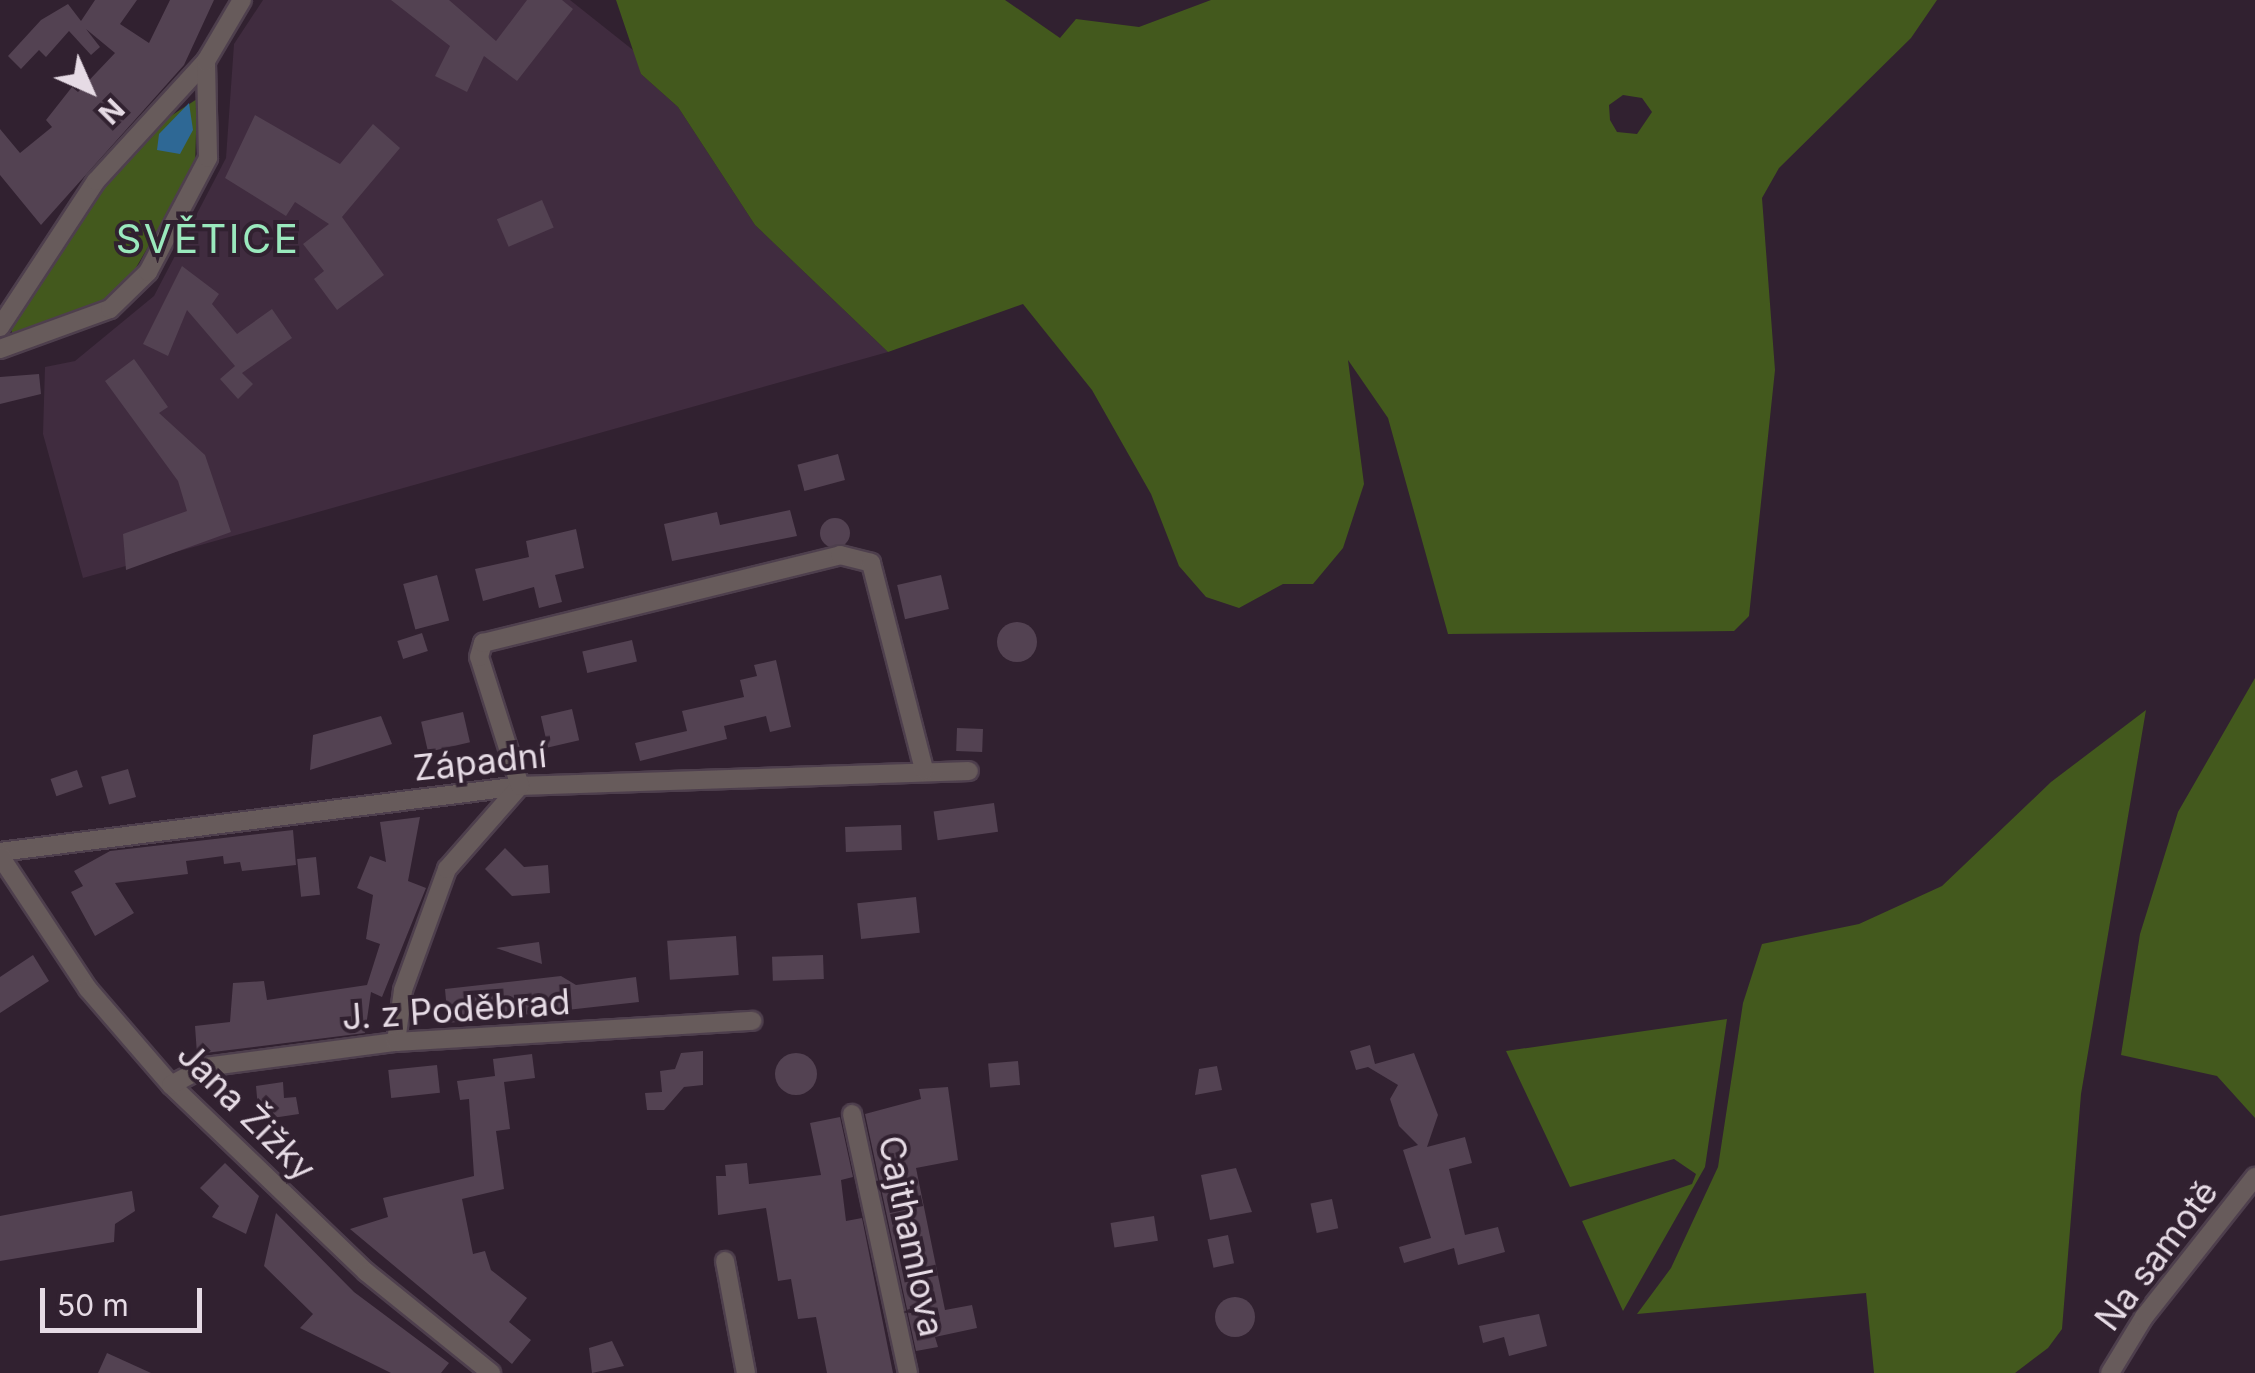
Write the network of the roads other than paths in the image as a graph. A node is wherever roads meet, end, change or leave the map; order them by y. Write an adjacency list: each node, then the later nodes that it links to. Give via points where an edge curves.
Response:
1 (242, 0): 2 (street)
2 (206, 61): 3 (street, via 96,181); 4 (street, via 208,158 148,272 110,309)
3 (0, 327)
4 (0, 349)
5 (924, 770): 6 (street, Západní); 7 (street, Západní); 7 (street, via 870,563 840,554 483,644 478,657)
6 (970, 771)
7 (520, 786): 8 (street, Západní); 10 (street, via 447,869 403,990)
8 (0, 854): 11 (street, Jana Žižky, via 88,989)
9 (752, 1022): 10 (street, J. z Poděbrad)
10 (396, 1042): 11 (street, J. z Poděbrad, via 205,1067)
11 (172, 1086): 15 (street, Jana Žižky, via 366,1272)
12 (852, 1114): 17 (street, Cajthamlova)
13 (2255, 1177): 18 (street, Na samotě, via 2144,1317)
14 (725, 1261): 16 (street)
15 (491, 1373)
16 (746, 1373)
17 (908, 1373)
18 (2110, 1373)

